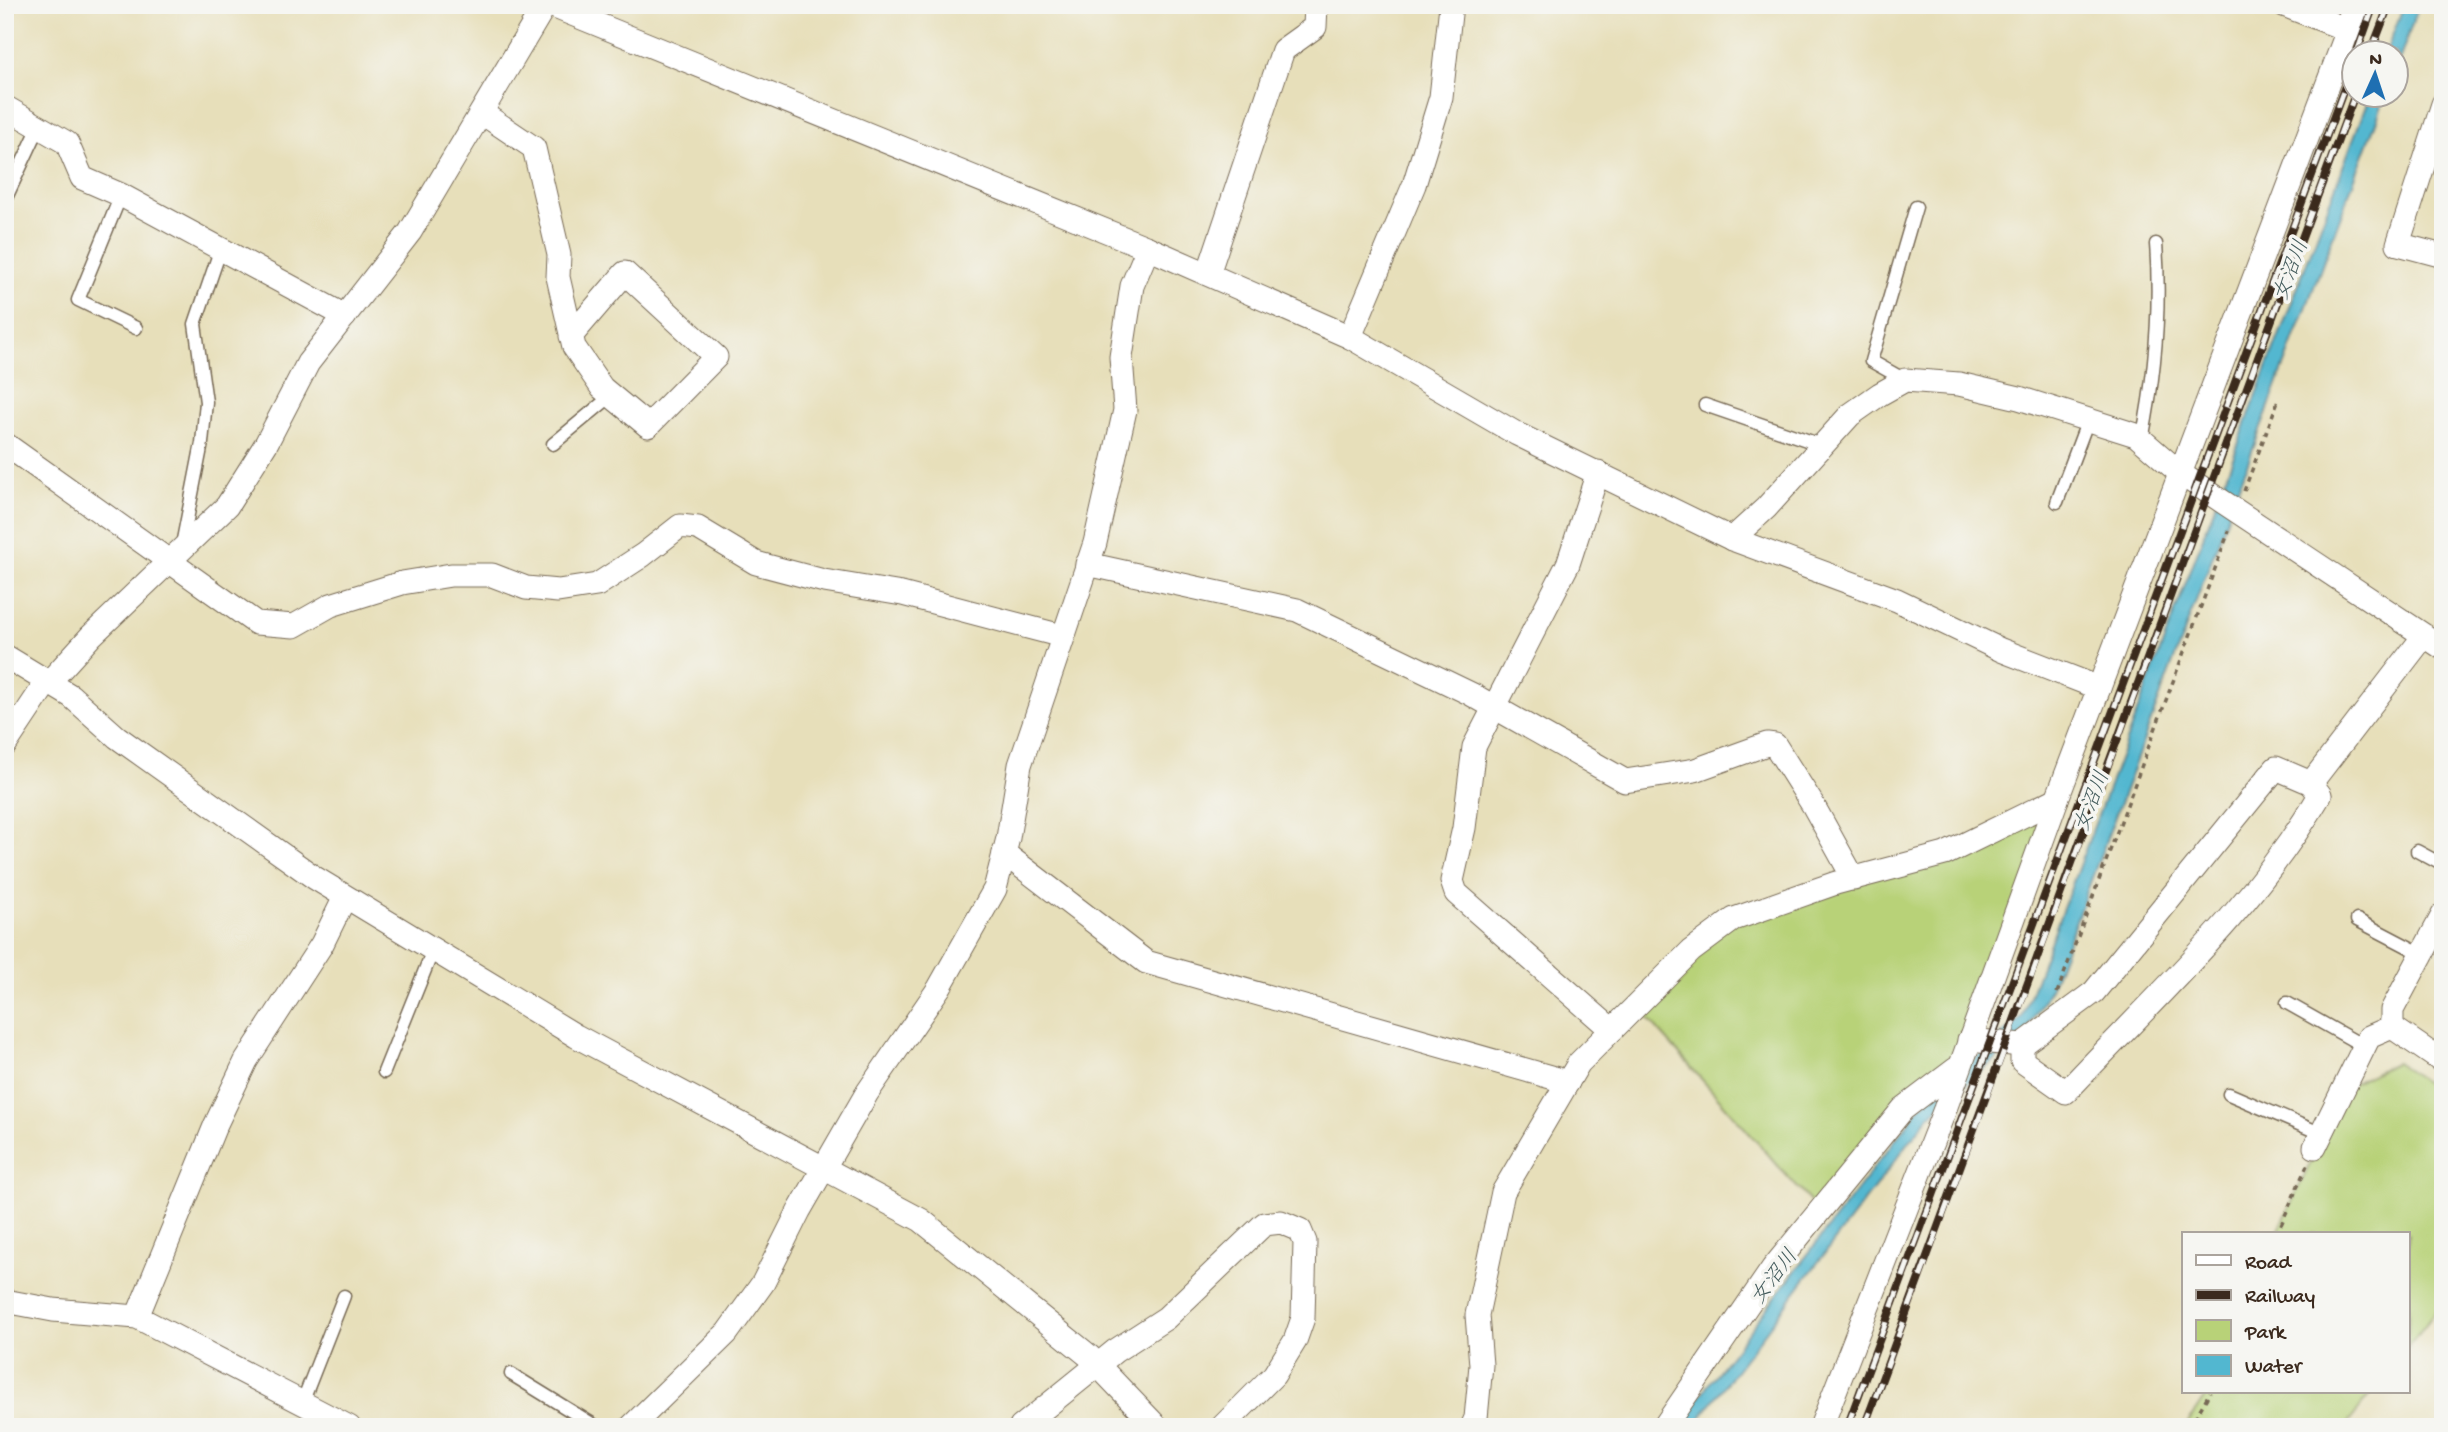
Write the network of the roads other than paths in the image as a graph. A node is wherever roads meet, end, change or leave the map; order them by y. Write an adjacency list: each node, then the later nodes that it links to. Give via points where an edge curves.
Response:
1 (547, 5): 8 (street); 15 (street)
2 (1316, 5): 17 (street, via 1315,27 1283,50)
3 (1451, 5): 21 (street, via 1441,97 1414,185)
4 (2284, 5): 5 (street)
5 (2352, 17): 31 (street)
6 (2443, 104): 16 (street, via 2398,244)
7 (5, 107): 9 (street)
8 (482, 113): 18 (street, via 410,232); 20 (street, via 534,148 559,255 558,277)
9 (40, 125): 10 (street, via 67,143 82,178); 11 (lane)
10 (121, 195): 14 (street); 19 (lane, via 78,300)
11 (5, 200)
12 (1916, 207): 22 (lane, via 1871,361)
13 (2156, 244): 26 (lane, via 2160,290 2153,385)
14 (221, 248): 18 (street); 34 (lane, via 195,324 206,402 202,443)
15 (1148, 248): 17 (street); 35 (street, via 1132,286 1121,357 1125,410)
16 (2443, 256)
17 (1208, 274): 21 (street)
18 (345, 316): 34 (street, via 308,363 266,444 226,506)
19 (136, 328)
20 (571, 336): 23 (street, via 574,347); 23 (street, via 625,273 716,357 648,426)
21 (1349, 337): 30 (street, via 1517,434)
22 (1905, 380): 25 (street, via 1959,384); 29 (street, via 1850,415)
23 (611, 396): 28 (lane)
24 (1705, 405): 29 (lane)
25 (2088, 420): 26 (street); 32 (lane)
26 (2142, 440): 31 (street)
27 (5, 444): 34 (street)
28 (553, 444)
29 (1824, 446): 33 (street)
30 (1598, 471): 33 (street); 41 (street, via 1568,564)
31 (2181, 474): 37 (street); 40 (street)
32 (2057, 502)
33 (1732, 539): 40 (street, via 1897,600 2001,650)
34 (174, 558): 36 (street, via 256,623 294,626 331,605 402,583 451,575 492,575 526,588 558,591 597,585 680,526 698,528 756,564 902,594); 39 (street)
35 (1087, 564): 36 (street); 41 (street, via 1297,610)
36 (1062, 636): 46 (street, via 1020,765)
37 (2433, 642): 43 (street)
38 (5, 656): 39 (street)
39 (49, 682): 42 (street); 49 (street, via 117,737)
40 (2099, 688): 44 (street)
41 (1494, 706): 48 (street, via 1625,781 1695,770 1775,745); 56 (street, via 1474,747 1452,881 1456,893)
42 (5, 745)
43 (2311, 783): 58 (street, via 2276,768 2094,992); 58 (street, via 2320,795 2230,922 2066,1092 2022,1061)
44 (2057, 799): 48 (street, via 1945,854); 57 (street)
45 (2417, 851): 47 (lane)
46 (1004, 853): 63 (street, via 1146,962); 66 (street, via 995,889 970,937 867,1093)
47 (2443, 865)
48 (1854, 879): 56 (street, via 1734,919 1691,951)
49 (345, 897): 52 (street); 69 (street, via 322,944 246,1061)
50 (2443, 915): 53 (street)
51 (2357, 920): 53 (lane)
52 (433, 950): 62 (lane); 66 (street, via 576,1036)
53 (2422, 954): 55 (street, via 2392,1010)
54 (2287, 1003): 59 (lane)
55 (2392, 1027): 59 (street, via 2370,1038); 60 (street)
56 (1612, 1030): 63 (street)
57 (1969, 1040): 58 (street); 61 (street)
58 (2021, 1045)
59 (2365, 1047): 65 (street)
60 (2440, 1055)
61 (1956, 1069): 80 (street, via 1894,1119 1773,1268); 81 (street, via 1945,1109)
62 (384, 1072)
63 (1568, 1082): 79 (street, via 1503,1192 1477,1315 1481,1365)
64 (2229, 1094): 65 (lane)
65 (2318, 1141)
66 (824, 1168): 70 (street, via 922,1220); 75 (street, via 763,1283 727,1333)
67 (344, 1296): 72 (lane)
68 (5, 1301): 69 (street)
69 (137, 1317): 72 (street)
70 (1098, 1365): 76 (street); 77 (street); 78 (street, via 1166,1318 1265,1224 1282,1222 1300,1230 1305,1242 1303,1318 1295,1341 1274,1375)
71 (511, 1374): 74 (lane)
72 (302, 1403): 73 (street)
73 (349, 1427)
74 (597, 1427)
75 (631, 1427)
76 (1021, 1427)
77 (1157, 1427)
78 (1222, 1427)
79 (1472, 1427)
80 (1664, 1427)
81 (1821, 1427)

